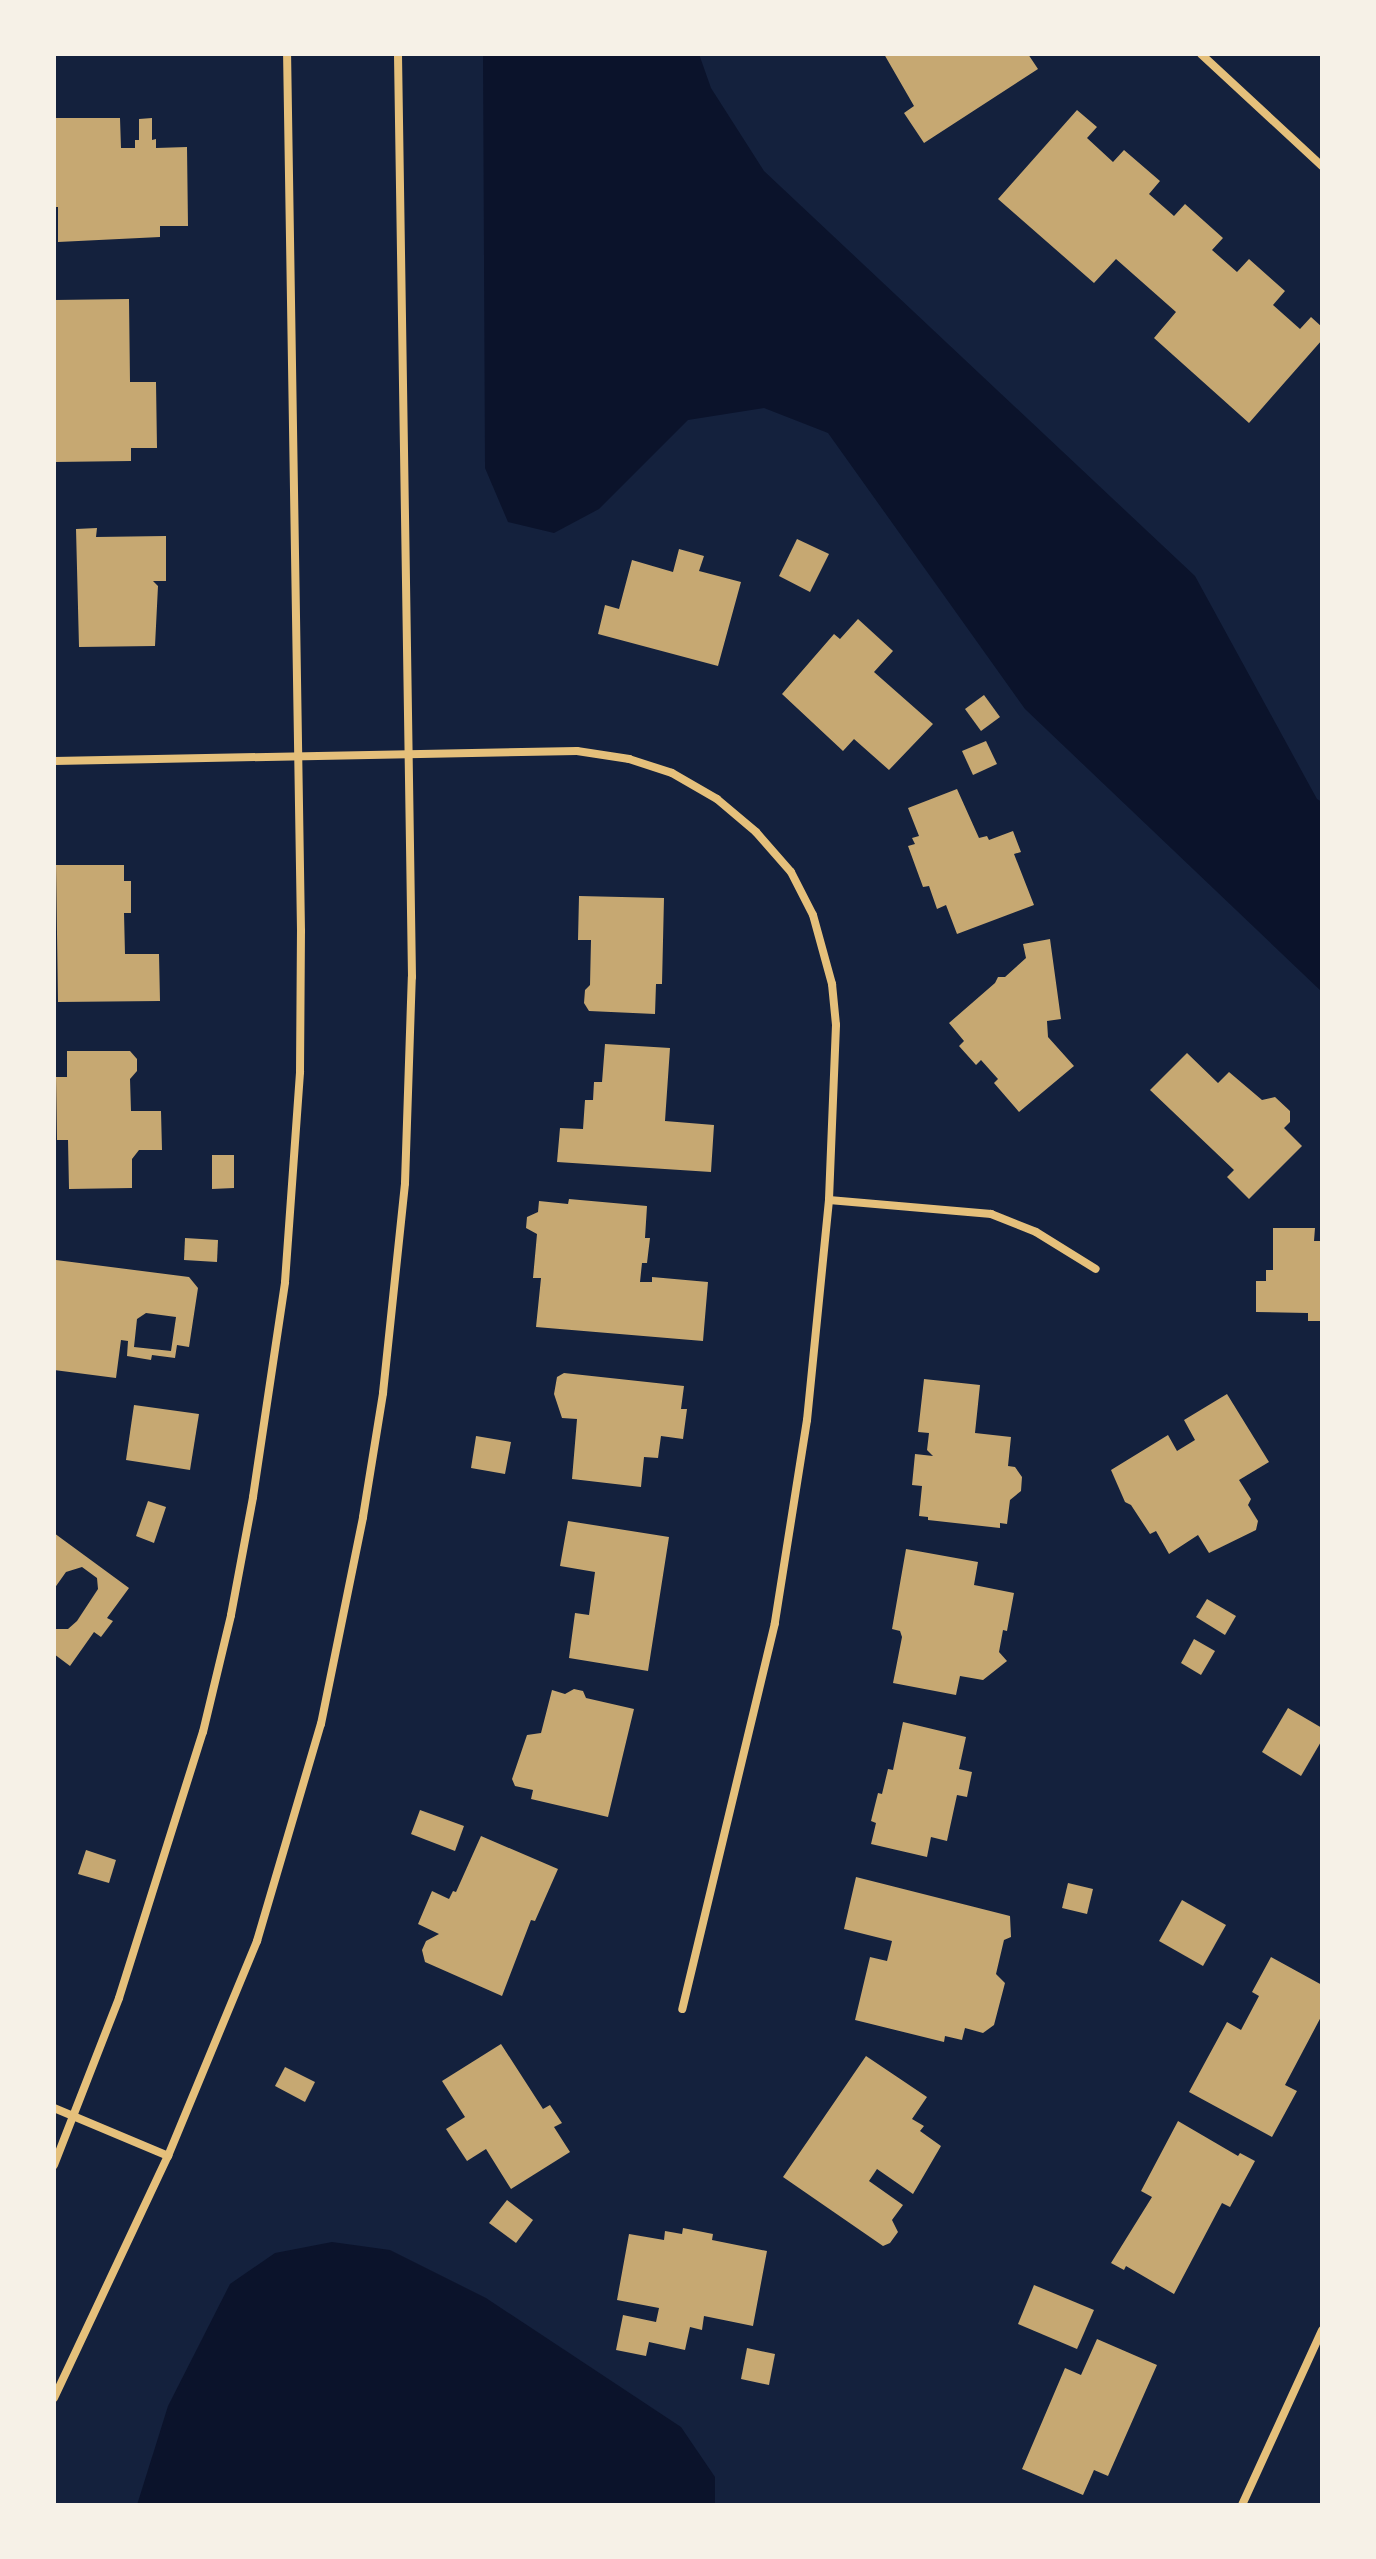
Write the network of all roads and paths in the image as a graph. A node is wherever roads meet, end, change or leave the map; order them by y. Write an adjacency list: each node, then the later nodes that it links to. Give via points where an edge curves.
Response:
1 (287, 54): 6 (street)
2 (398, 54): 5 (street)
3 (1201, 54): 4 (street)
4 (1322, 166)
5 (410, 754): 6 (street); 8 (street, via 577,751 629,759 672,773 717,799 756,832 791,872 813,915 832,984 836,1025); 13 (street, via 412,977 405,1183 383,1393 363,1517 321,1724 257,1941)
6 (298, 756): 7 (street); 12 (street, via 300,1072 285,1282 258,1466 203,1732 129,1970)
7 (54, 761)
8 (829, 1200): 9 (street, via 991,1214 1036,1232); 10 (street, via 807,1420 775,1623)
9 (1096, 1269)
10 (682, 2009)
11 (54, 2108): 12 (street)
12 (74, 2116): 13 (street); 14 (street)
13 (168, 2156): 16 (street)
14 (54, 2165)
15 (1322, 2330): 17 (street)
16 (54, 2398)
17 (1242, 2505)

